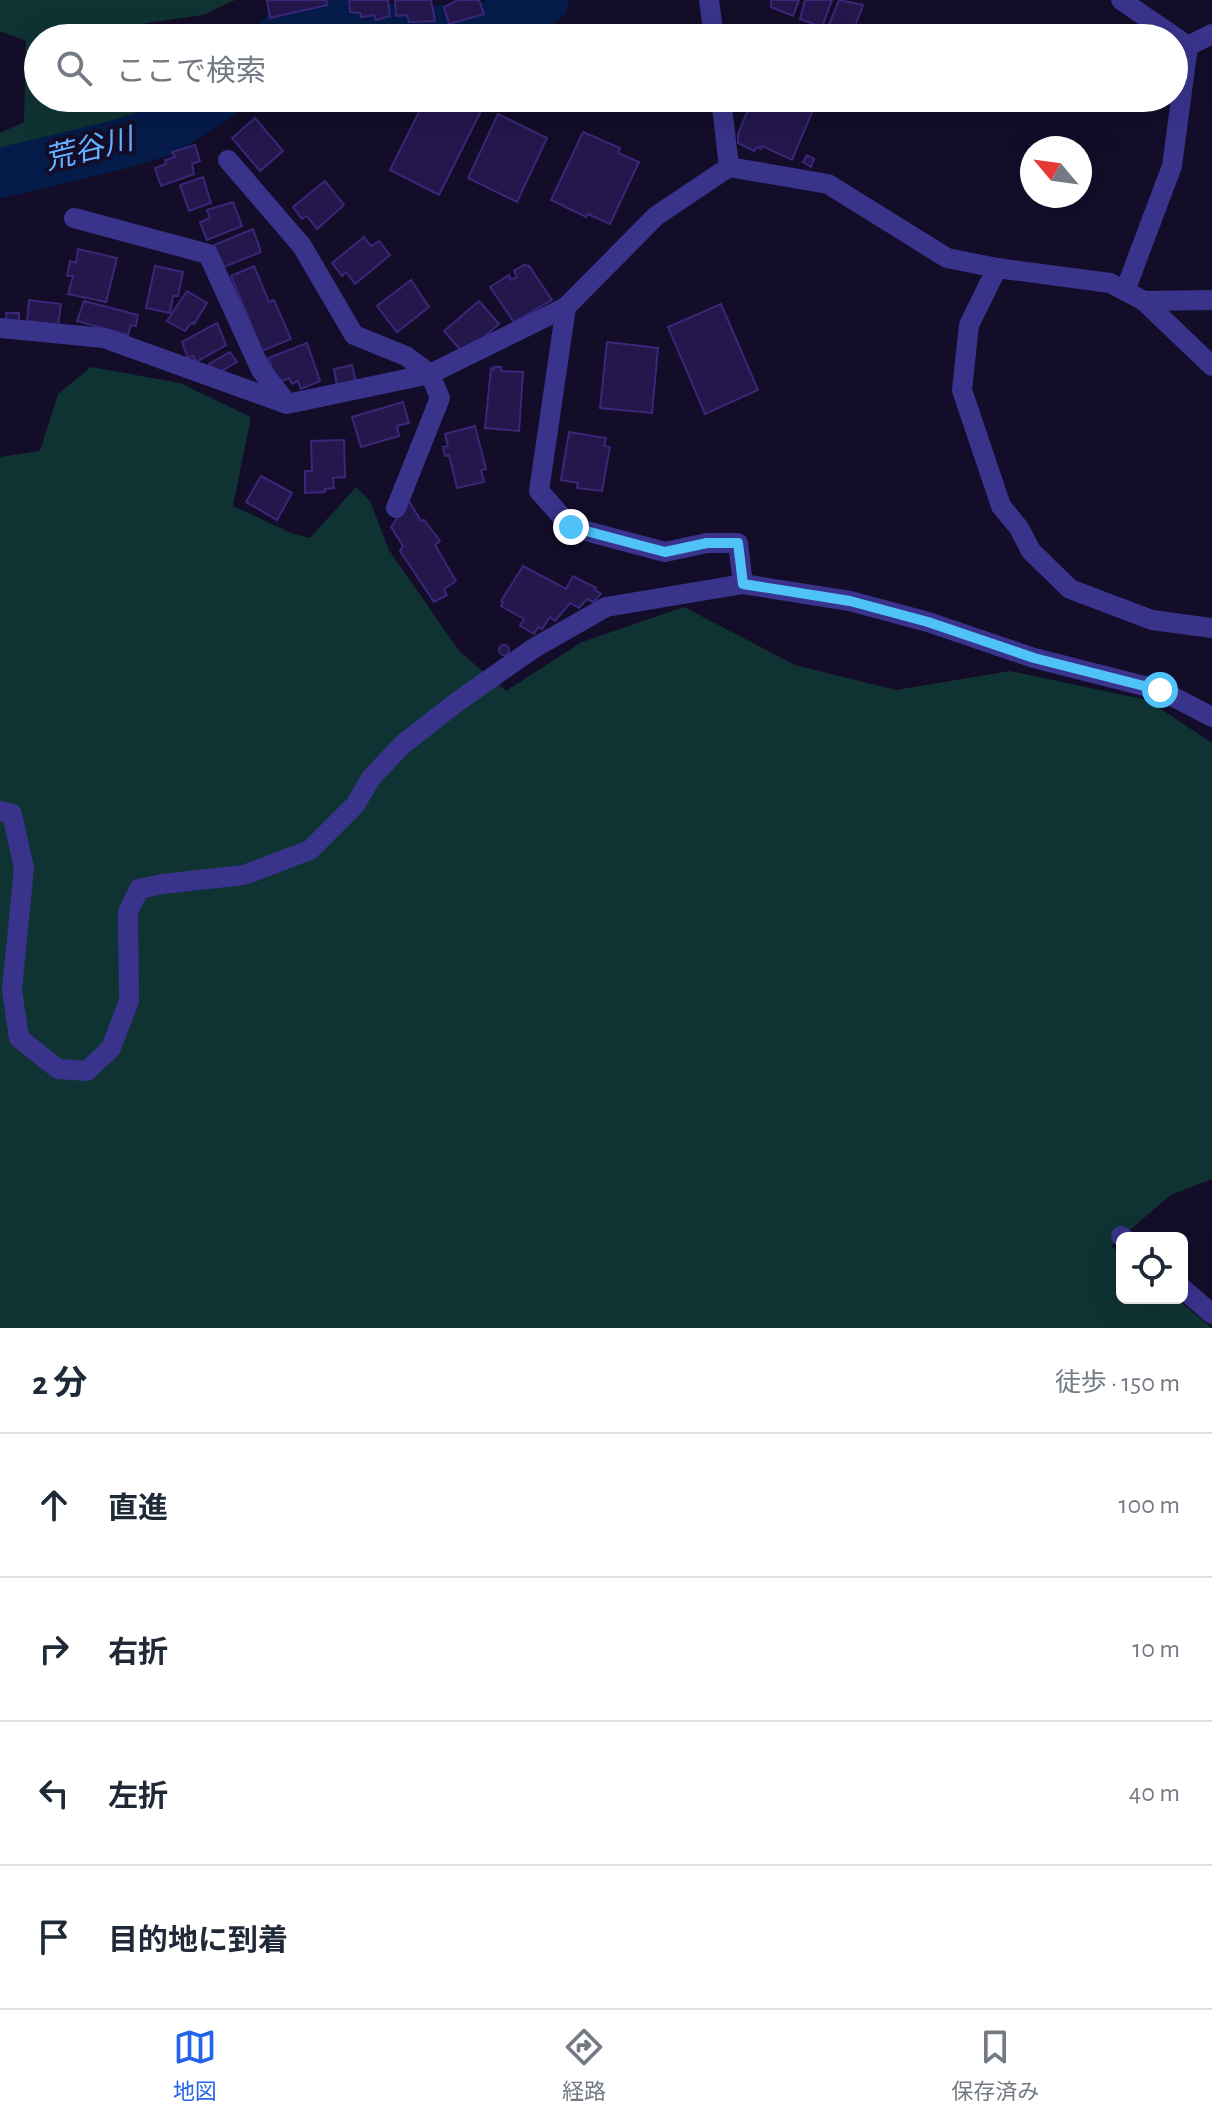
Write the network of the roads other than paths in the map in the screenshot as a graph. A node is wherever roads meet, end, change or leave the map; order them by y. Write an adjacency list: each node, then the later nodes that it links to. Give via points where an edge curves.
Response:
1 (709, 0): 3 (street)
2 (1121, 0): 4 (street)
3 (712, 24)
4 (1156, 24)
5 (1212, 34): 6 (street)
6 (1188, 46)
7 (723, 112): 10 (street)
8 (1179, 112): 13 (street, via 1172,166)
9 (228, 160): 19 (street, via 302,246 354,335 406,356)
10 (729, 167): 12 (street, via 828,184 947,258); 16 (street, via 656,216)
11 (74, 218): 20 (street, via 208,254 261,370)
12 (997, 268): 13 (street, via 1110,283); 23 (street, via 969,325 962,390 1001,506 1031,551 1070,589 1152,620)
13 (1125, 291): 15 (street)
14 (1212, 300): 15 (street)
15 (1144, 301): 18 (street)
16 (566, 307): 19 (street); 22 (street, via 539,491 571,527 665,552 738,543)
17 (0, 328): 20 (street, via 104,338)
18 (1212, 366)
19 (430, 374): 20 (street); 21 (street, via 440,398)
20 (287, 404)
21 (396, 508)
22 (743, 584): 24 (street, via 850,601 928,622 1034,658 1160,690); 25 (street, via 606,607 534,648 402,745 371,778 355,805 310,850 244,875 139,889 128,912 129,1001 111,1048 87,1071 58,1069 19,1038 12,990 24,868 12,814)
23 (1212, 628)
24 (1212, 717)
25 (0, 811)
26 (1188, 1293): 27 (street)
27 (1212, 1314)

